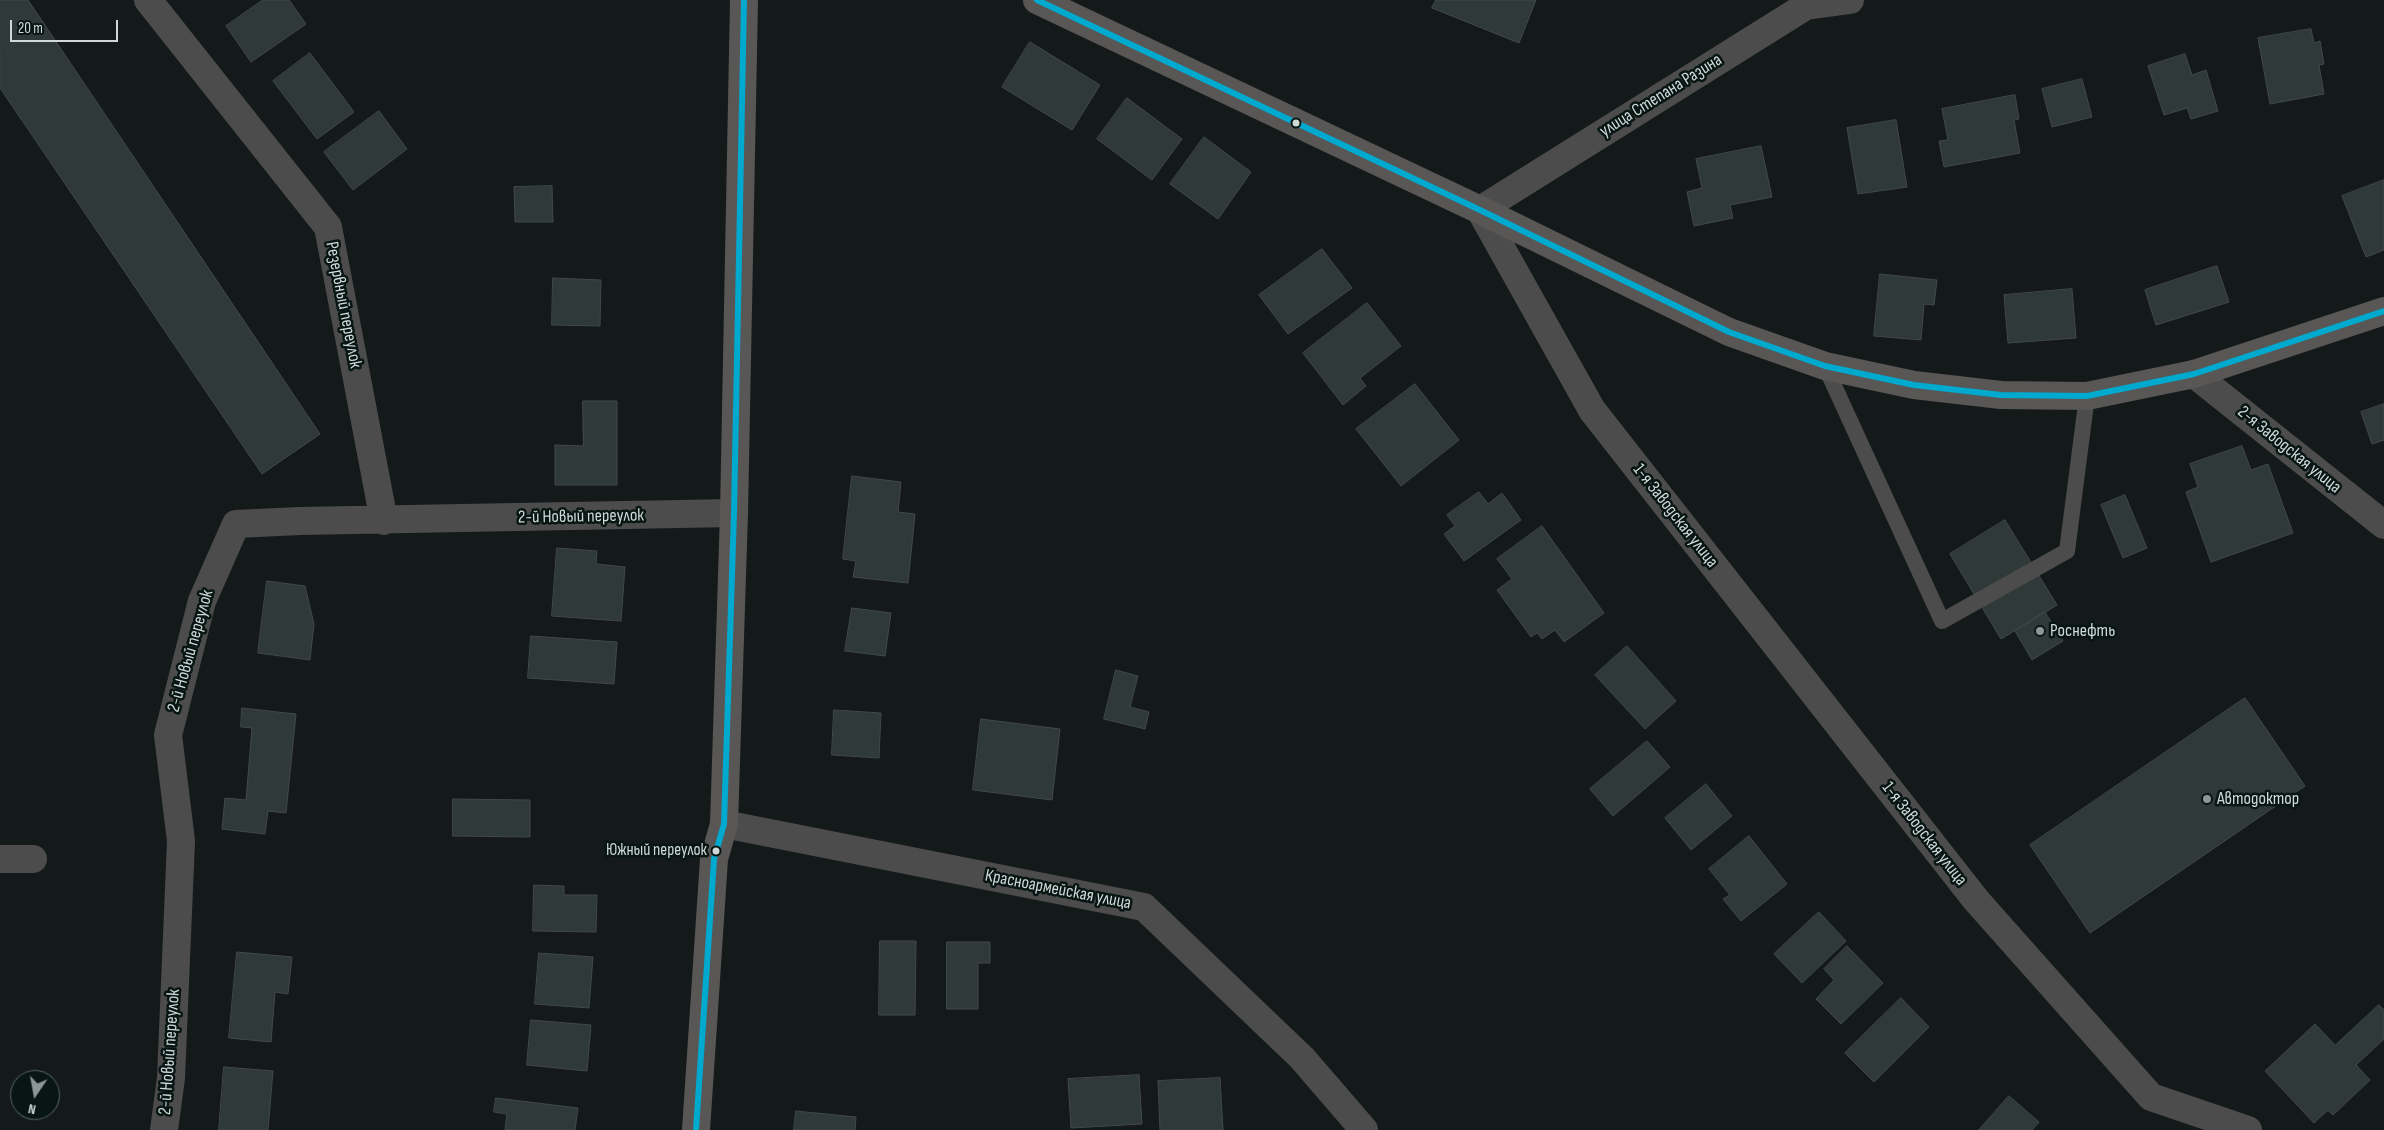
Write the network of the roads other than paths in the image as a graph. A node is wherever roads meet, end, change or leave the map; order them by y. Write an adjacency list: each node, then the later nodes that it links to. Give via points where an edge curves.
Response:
1 (148, 0): 11 (street, Резервный переулок, via 328,228)
2 (744, 0): 10 (main road)
3 (1037, 0): 5 (main road)
4 (1850, 0): 5 (street, улица Степана Разина, via 1806,6)
5 (1480, 210): 7 (main road, via 1729,332); 19 (street, 1-я Заводская улица, via 1592,410 1976,900 2151,1097)
6 (2384, 311): 8 (main road)
7 (1826, 366): 9 (main road, via 1923,386 2001,395); 9 (lane, via 1942,621 2067,551)
8 (2194, 374): 9 (main road); 12 (street, 2-я Заводская улица)
9 (2087, 396)
10 (734, 513): 11 (street, 2-й Новый переулок); 13 (main road)
11 (384, 521): 16 (street, 2-й Новый переулок, via 236,524 202,601 168,735 181,841 171,1078)
12 (2384, 525)
13 (724, 824): 17 (main road, via 714,859); 18 (street, Красноармейская улица, via 1144,907 1302,1058)
14 (33, 859): 15 (street)
15 (0, 860)
16 (164, 1130)
17 (696, 1130)
18 (1364, 1130)
19 (2248, 1130)

